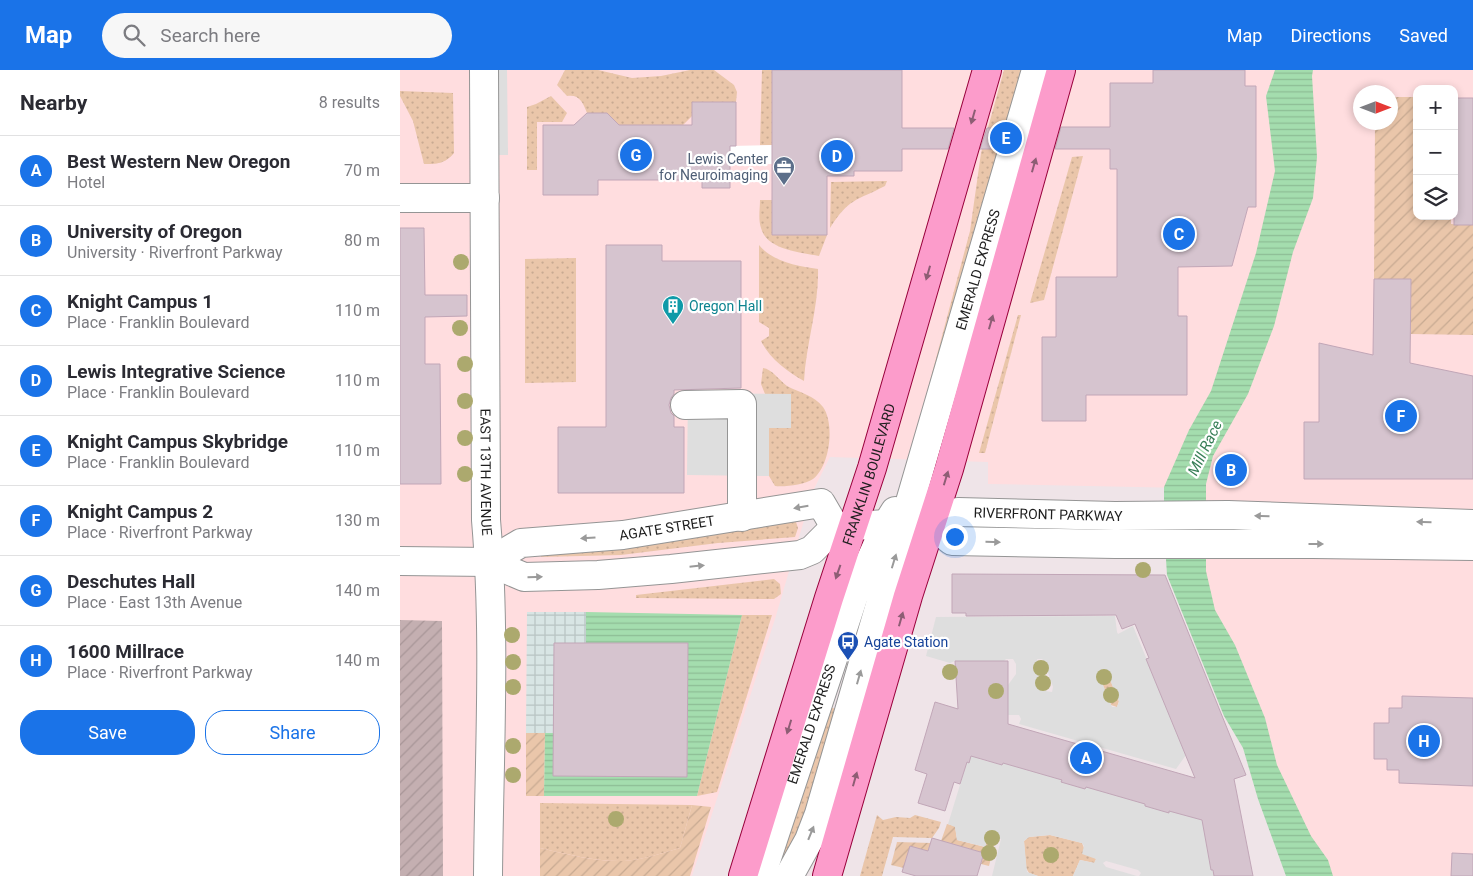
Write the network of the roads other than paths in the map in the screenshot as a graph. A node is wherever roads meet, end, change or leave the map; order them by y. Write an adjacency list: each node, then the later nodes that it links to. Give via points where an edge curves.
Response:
1 (484, 70): 6 (street, EAST 13TH AVENUE)
2 (987, 70): 12 (main road, FRANKLIN BOULEVARD, one-way to 12, via 875,458)
3 (1036, 70): 9 (street, EMERALD EXPRESS, via 920,468)
4 (1061, 70): 11 (main road, one-way to 4)
5 (400, 198): 6 (street)
6 (485, 198): 15 (street, EAST 13TH AVENUE, via 486,520)
7 (686, 405): 8 (street, via 742,404)
8 (742, 517): 12 (street, AGATE STREET, one-way to 8, via 821,503); 15 (street, AGATE STREET, one-way to 15, via 623,535 521,543)
9 (896, 524): 11 (street); 12 (street); 18 (street, EMERALD EXPRESS, via 853,598); 19 (street, EMERALD EXPRESS, one-way to 9, via 819,814)
10 (1473, 524): 11 (street, RIVERFRONT PARKWAY, one-way to 11, via 1214,515 958,512)
11 (932, 525): 13 (street, RIVERFRONT PARKWAY, one-way to 13, via 952,541); 20 (main road, one-way to 11, via 908,596)
12 (845, 527): 15 (street, one-way to 12, via 524,577 598,575 718,564 800,555); 17 (main road, FRANKLIN BOULEVARD, one-way to 17, via 829,598)
13 (1473, 546)
14 (400, 561): 15 (street)
15 (490, 562): 16 (street, EAST 13TH AVENUE)
16 (488, 876)
17 (742, 876)
18 (761, 876)
19 (789, 876)
20 (827, 876)

